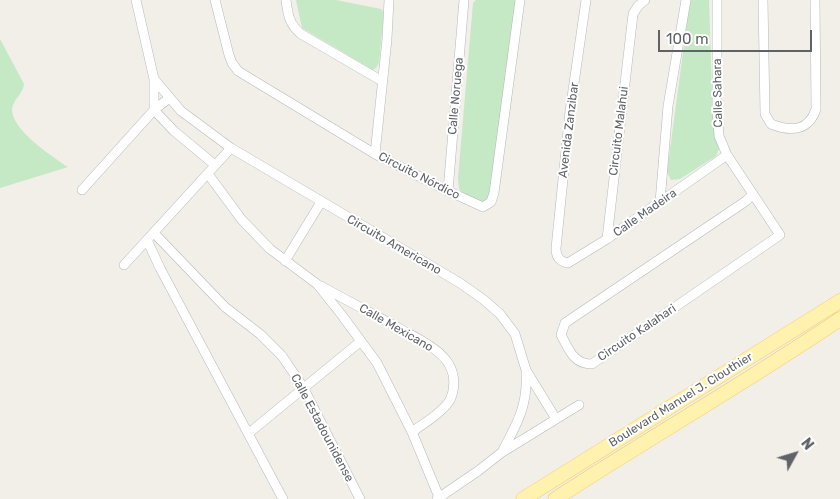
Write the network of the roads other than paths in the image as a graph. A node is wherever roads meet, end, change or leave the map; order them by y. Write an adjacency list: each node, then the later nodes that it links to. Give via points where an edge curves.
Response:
1 (136, 0): 14 (street)
2 (215, 0): 19 (street, Circuito Nórdico, via 229,55 238,71)
3 (286, 0): 15 (street, via 290,23 300,34)
4 (389, 0): 5 (street); 15 (street)
5 (395, 0)
6 (464, 0): 24 (street, Calle Noruega)
7 (520, 0): 24 (street, Circuito Nórdico, via 491,202 480,206)
8 (586, 0): 32 (street, Avenida Zanzibar, via 570,111 556,248)
9 (645, 0): 30 (street, Circuito Malahui, via 633,14)
10 (686, 0): 27 (street, via 668,106)
11 (717, 0): 20 (street, Calle Sahara, via 718,126)
12 (763, 0): 13 (street, via 765,114 771,124 787,128 807,125 816,109)
13 (815, 0)
14 (154, 80): 16 (street, Circuito Americano); 17 (street)
15 (382, 81): 19 (street)
16 (168, 99): 17 (street); 18 (street, Circuito Americano)
17 (154, 110): 21 (street); 23 (street)
18 (231, 148): 21 (street); 26 (street, Circuito Americano)
19 (375, 154): 24 (street, Circuito Nórdico)
20 (727, 155): 25 (street, Circuito Kalahari); 27 (street, Calle Madeira)
21 (215, 165): 22 (street)
22 (208, 174): 28 (street); 31 (street, Calle Mexicano, via 242,220 270,249)
23 (82, 190)
24 (448, 192)
25 (753, 194): 25 (street, Circuito Kalahari, via 780,235 592,364 579,362 574,357 561,335 564,323)
26 (321, 202): 31 (street); 38 (street, Circuito Americano, via 484,300 515,334)
27 (660, 202): 30 (street, Calle Madeira)
28 (154, 233): 29 (street); 39 (street, Calle Estadounidense, via 225,307 282,356)
29 (147, 240): 33 (street); 43 (street)
30 (607, 240): 32 (street, Calle Madeira, via 568,263)
31 (286, 260): 34 (street, Calle Mexicano)
32 (560, 260)
33 (124, 265)
34 (317, 284): 37 (street, Calle Mexicano); 42 (street, Calle Mexicano, via 418,339 447,361 453,373 454,387 449,401)
35 (840, 301): 48 (main road, Boulevard Manuel J. Clouthier)
36 (840, 319): 49 (main road, Boulevard Manuel J. Clouthier)
37 (361, 342): 39 (street); 42 (street, Calle Mexicano, via 376,363)
38 (526, 370): 41 (street, Circuito Americano); 44 (street, Circuito Americano, via 524,406)
39 (303, 387): 43 (street); 47 (street, Calle Estadounidense)
40 (578, 405): 41 (street, Circuito Americano)
41 (556, 418): 44 (street, Circuito Americano)
42 (412, 432): 45 (street, Calle Mexicano)
43 (249, 433): 46 (street)
44 (501, 453): 45 (street, Circuito Americano)
45 (438, 498)
46 (283, 499)
47 (360, 499)
48 (522, 499)
49 (555, 499)

